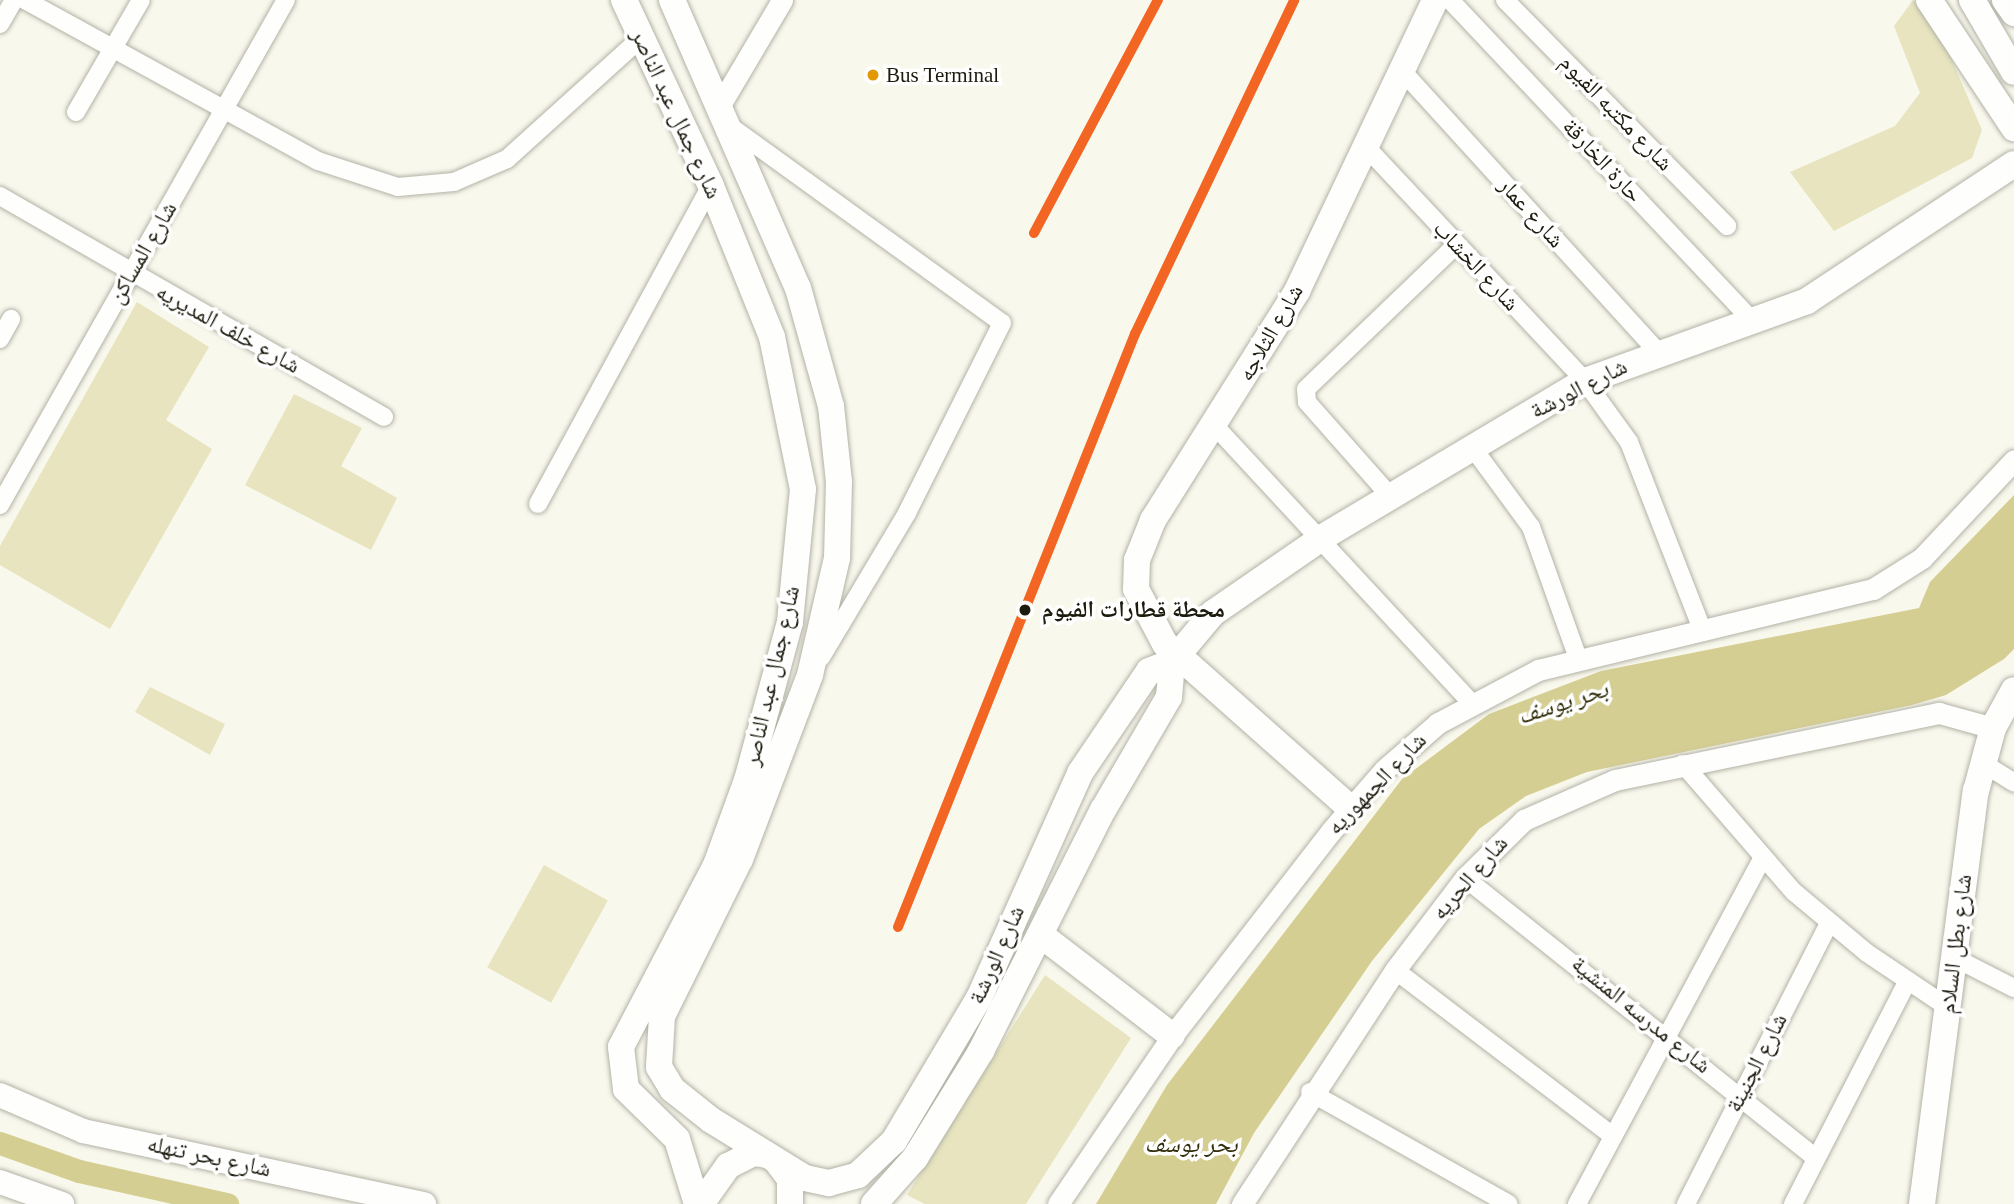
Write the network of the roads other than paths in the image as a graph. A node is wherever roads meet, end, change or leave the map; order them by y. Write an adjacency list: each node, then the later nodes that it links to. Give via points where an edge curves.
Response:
1 (14, 0): 13 (street)
2 (25, 0): 15 (street)
3 (141, 0): 15 (street)
4 (286, 0): 19 (street, شارع المساكن)
5 (624, 0): 14 (main road, شارع جمال عبد الناصر)
6 (672, 0): 20 (main road, شارع جمال عبد الناصر)
7 (782, 0): 20 (street)
8 (1435, 0): 17 (main road, شارع الثلاجه)
9 (1450, 0): 30 (street, حارة الخارقة)
10 (1505, 0): 26 (street, شارع مكتبه الفيوم)
11 (1929, 0): 21 (main road)
12 (1976, 6): 16 (main road)
13 (0, 24)
14 (641, 38): 19 (street, via 507,159 454,183 398,187 370,182); 24 (main road, شارع جمال عبد الناصر)
15 (112, 49): 18 (street); 19 (street)
16 (2014, 72)
17 (1405, 74): 22 (main road, شارع الثلاجه); 32 (street, شارع عمار)
18 (76, 112)
19 (223, 112): 28 (street, شارع المساكن)
20 (723, 115): 45 (main road, شارع جمال عبد الناصر, via 798,288 831,406 839,482 836,558); 45 (street, via 1002,323 907,513)
21 (2014, 128)
22 (1368, 149): 27 (street, شارع الخشاب); 35 (main road, شارع الثلاجه, via 1297,291)
23 (2014, 164): 30 (main road, شارع الورشة, via 1840,284)
24 (711, 186): 39 (street); 64 (main road, شارع جمال عبد الناصر, via 772,337 792,415 803,489 798,563 771,701 729,836 629,1026)
25 (0, 196): 28 (street, شارع خلف المديريه)
26 (1727, 226)
27 (1456, 245): 33 (street, شارع الخشاب); 38 (street, via 1306,389 1307,402)
28 (131, 274): 34 (street, شارع خلف المديريه); 40 (street, شارع المساكن)
29 (11, 319): 31 (street)
30 (1754, 322): 32 (main road, شارع الورشة)
31 (0, 340)
32 (1658, 352): 33 (main road, شارع الورشة)
33 (1585, 381): 36 (main road, شارع الورشة); 42 (street, شارع الخشاب, via 1629,442)
34 (384, 417)
35 (1215, 426): 41 (street); 44 (main road, شارع الثلاجه, via 1153,520 1137,560 1145,611)
36 (1473, 448): 38 (main road, شارع الورشة); 43 (street, via 1531,527)
37 (2014, 460): 42 (street, شارع الجمهوريه, via 1900,576 1873,589)
38 (1391, 497): 41 (main road, شارع الورشة)
39 (538, 504)
40 (0, 505)
41 (1323, 537): 44 (main road, شارع الورشة, via 1227,602); 47 (street)
42 (1701, 627): 43 (street, شارع الجمهوريه)
43 (1578, 658): 47 (street, شارع الجمهوريه)
44 (1174, 659): 52 (main road, شارع الثلاجه); 56 (main road, شارع الورشة, via 1169,697 1103,810); 71 (main road, شارع الورشة, via 1149,671 1080,773 961,1034 883,1156 858,1175 829,1183)
45 (810, 675): 65 (main road, شارع جمال عبد الناصر, via 740,859 662,1016)
46 (2014, 690): 48 (main road, شارع بطل السلام)
47 (1471, 702): 52 (street, شارع الجمهوريه, via 1414,741)
48 (1993, 728): 49 (main road, شارع بطل السلام); 50 (street, شارع الحريه, via 1939,713)
49 (1981, 762): 51 (street); 57 (main road, شارع بطل السلام)
50 (1683, 764): 53 (street); 54 (street, شارع الحريه, via 1553,804 1497,842)
51 (2014, 783)
52 (1350, 808): 62 (street, شارع الجمهوريه)
53 (1762, 859): 55 (street); 63 (street)
54 (1465, 878): 58 (street, شارع الحريه); 63 (street, شارع مدرسه المنشية)
55 (1829, 923): 59 (street); 68 (street, شارع الجنينة)
56 (1041, 935): 62 (main road); 77 (main road, شارع الورشة, via 954,1097 900,1179)
57 (1955, 958): 60 (street); 61 (main road, شارع بطل السلام)
58 (1395, 970): 66 (street, شارع الحريه); 69 (street)
59 (1907, 982): 61 (street); 70 (street)
60 (2014, 988)
61 (1949, 1008): 84 (main road, شارع بطل السلام)
62 (1172, 1036): 78 (street, شارع الجمهوريه)
63 (1668, 1036): 68 (street, شارع مدرسه المنشية); 69 (street)
64 (619, 1064): 65 (main road); 75 (main road, via 637,1104 677,1139)
65 (659, 1067): 71 (main road, via 684,1101)
66 (1310, 1092): 79 (street, شارع الحريه); 80 (street)
67 (0, 1095): 74 (main road, شارع بحر تنهله, via 83,1131)
68 (1740, 1096): 70 (street, شارع مدرسه المنشية); 82 (street, شارع الجنينة)
69 (1614, 1136): 81 (street)
70 (1814, 1157): 83 (street)
71 (772, 1159): 75 (main road, via 753,1153 728,1166); 76 (main road, via 790,1179)
72 (0, 1182): 73 (main road)
73 (62, 1204)
74 (424, 1204)
75 (699, 1204)
76 (790, 1204)
77 (874, 1204)
78 (1058, 1204)
79 (1242, 1204)
80 (1509, 1204)
81 (1577, 1204)
82 (1686, 1204)
83 (1793, 1204)
84 (1922, 1204)

